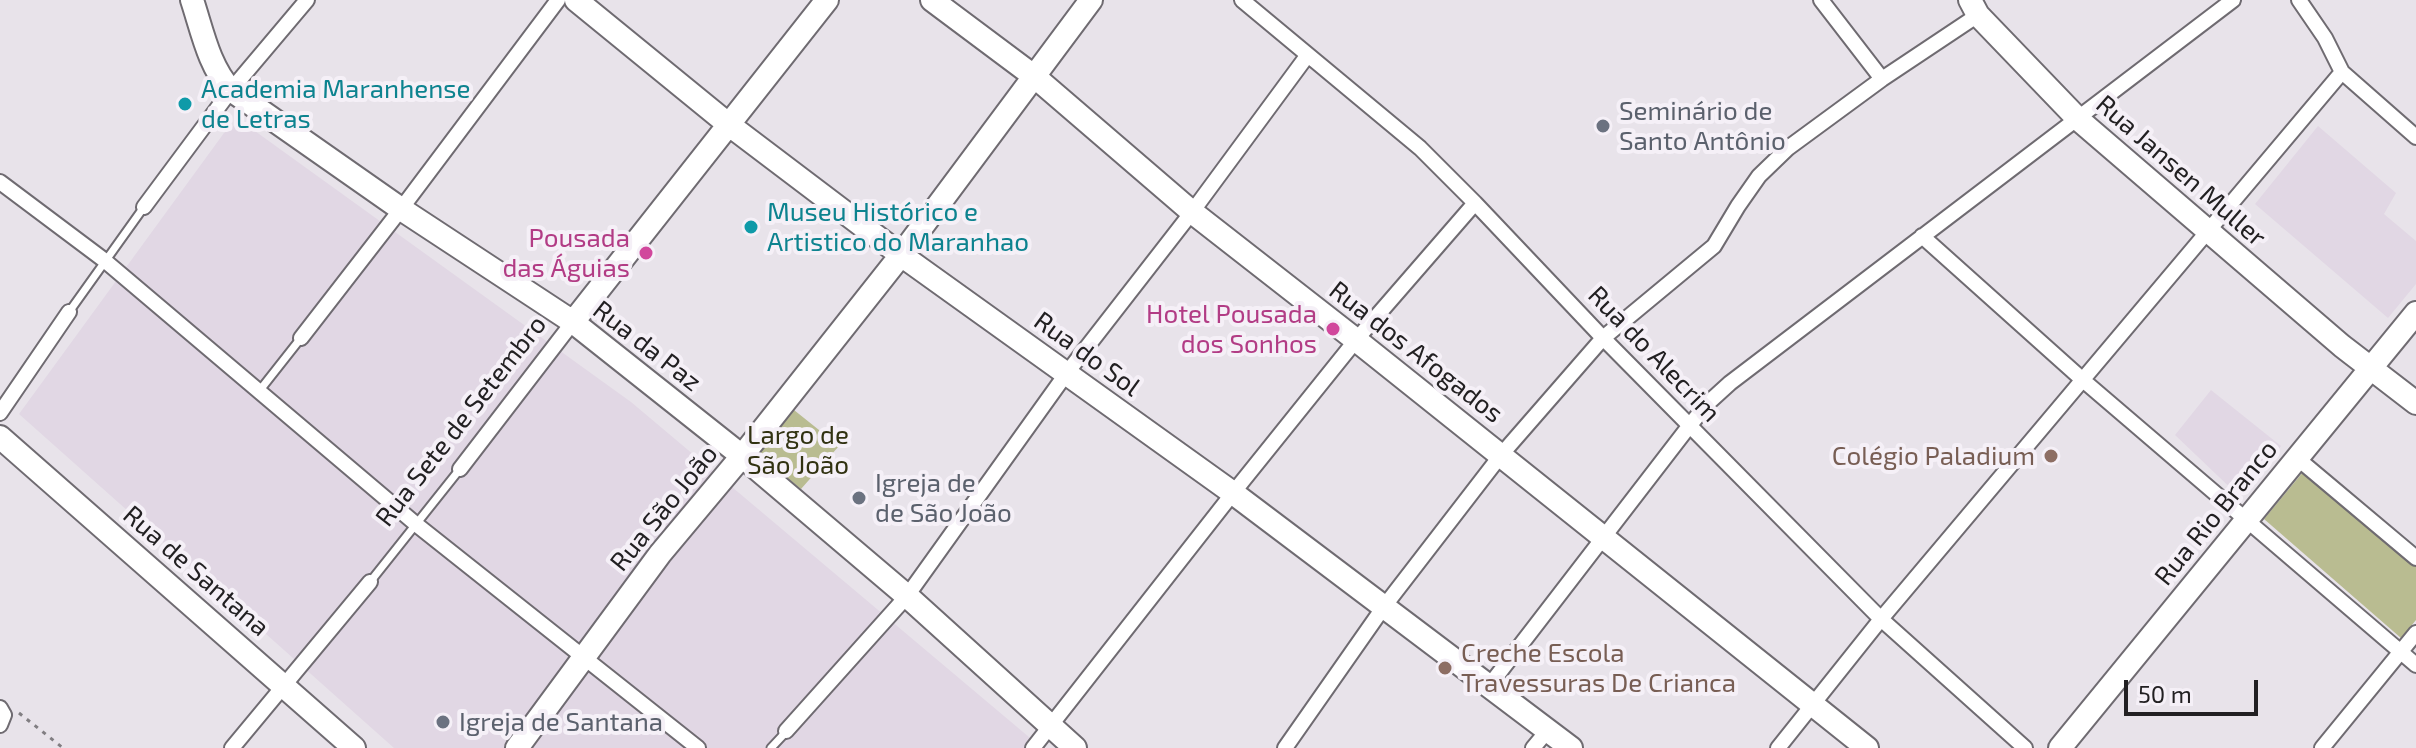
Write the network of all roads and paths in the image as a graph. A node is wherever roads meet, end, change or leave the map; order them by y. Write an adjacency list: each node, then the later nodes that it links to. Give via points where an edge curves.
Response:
1 (192, 0): 17 (street, Rua da Paz, via 221,80)
2 (307, 0): 17 (street)
3 (558, 0): 24 (street)
4 (576, 0): 19 (street, Rua do Sol)
5 (827, 0): 19 (street, Rua Sete de Setembro)
6 (932, 0): 15 (street, Rua dos Afogados)
7 (1091, 0): 15 (street, Rua São João)
8 (1821, 0): 16 (street)
9 (2233, 0): 18 (street)
10 (2299, 0): 14 (street)
11 (1249, 2): 13 (street, Rua do Alecrim)
12 (1974, 8): 16 (street); 18 (street, Rua Jansen Muller)
13 (1307, 56): 22 (street, Rua do Alecrim, via 1420,148); 25 (street)
14 (2342, 72): 20 (street); 26 (street)
15 (1035, 77): 25 (street, Rua dos Afogados); 28 (street, Rua São João)
16 (1882, 79): 34 (street, via 1788,148 1759,176 1714,246)
17 (231, 90): 23 (street); 24 (street, Rua da Paz)
18 (2079, 120): 26 (street, Rua Jansen Muller); 27 (street)
19 (728, 124): 28 (street, Rua do Sol); 32 (street, Rua Sete de Setembro)
20 (2416, 137)
21 (0, 182): 29 (street)
22 (1475, 203): 34 (street, Rua do Alecrim); 35 (street)
23 (144, 207): 29 (lane)
24 (401, 209): 32 (street, Rua da Paz); 33 (street)
25 (1192, 212): 35 (street, Rua dos Afogados); 37 (street)
26 (2208, 232): 36 (street, Rua Jansen Muller); 38 (street)
27 (1922, 236): 38 (street); 42 (street, via 1730,383)
28 (901, 255): 37 (street, Rua do Sol); 45 (street, Rua São João)
29 (104, 260): 30 (lane); 39 (street)
30 (69, 312): 41 (street)
31 (2416, 313): 36 (street, Rua Rio Branco)
32 (573, 322): 45 (street, Rua da Paz); 47 (street, Rua Sete de Setembro)
33 (301, 338): 39 (lane)
34 (1603, 338): 42 (street, Rua do Alecrim); 44 (street)
35 (1356, 340): 44 (street, Rua dos Afogados); 48 (street)
36 (2370, 368): 40 (street, Rua Jansen Muller); 46 (street, Rua Rio Branco)
37 (1066, 374): 48 (street, Rua do Sol); 54 (street)
38 (2084, 381): 49 (street); 56 (street)
39 (260, 390): 50 (street)
40 (2416, 403)
41 (0, 413)
42 (1690, 425): 51 (street); 56 (street, Rua do Alecrim)
43 (0, 437): 61 (street, Rua de Santana)
44 (1501, 455): 51 (street, Rua dos Afogados); 55 (street)
45 (742, 456): 54 (street, Rua da Paz); 59 (street, Rua São João)
46 (2297, 458): 49 (street, Rua Rio Branco); 52 (street)
47 (460, 469): 50 (lane, Rua Sete de Setembro)
48 (1233, 493): 55 (street, Rua do Sol); 66 (street)
49 (2247, 519): 58 (street); 83 (street, Rua Rio Branco)
50 (417, 525): 53 (lane, Rua Sete de Setembro); 59 (street)
51 (1604, 538): 62 (street); 63 (street, Rua dos Afogados)
52 (2416, 558)
53 (370, 582): 61 (street, Rua Sete de Setembro)
54 (907, 596): 66 (street, Rua da Paz); 68 (street)
55 (1383, 608): 62 (street, Rua do Sol); 77 (street)
56 (1881, 619): 63 (street); 82 (street, Rua do Alecrim)
57 (2416, 633): 58 (street)
58 (2401, 652): 60 (street); 84 (street)
59 (583, 657): 72 (street, Rua São João); 73 (street)
60 (2416, 665)
61 (285, 686): 70 (street, Rua Sete de Setembro); 71 (street, Rua de Santana)
62 (1489, 686): 67 (street, Rua do Sol)
63 (1813, 705): 80 (street); 81 (street, Rua dos Afogados)
64 (0, 708): 65 (street); 69 (path, via 19,713)
65 (0, 725)
66 (1050, 725): 75 (street); 76 (street, Rua da Paz)
67 (1548, 730): 78 (street); 79 (street, Rua do Sol)
68 (786, 731): 74 (lane)
69 (63, 748)
70 (232, 748)
71 (354, 748)
72 (517, 748)
73 (698, 748)
74 (771, 748)
75 (1033, 748)
76 (1075, 748)
77 (1285, 748)
78 (1533, 748)
79 (1571, 748)
80 (1778, 748)
81 (1867, 748)
82 (2025, 748)
83 (2060, 748)
84 (2322, 748)

